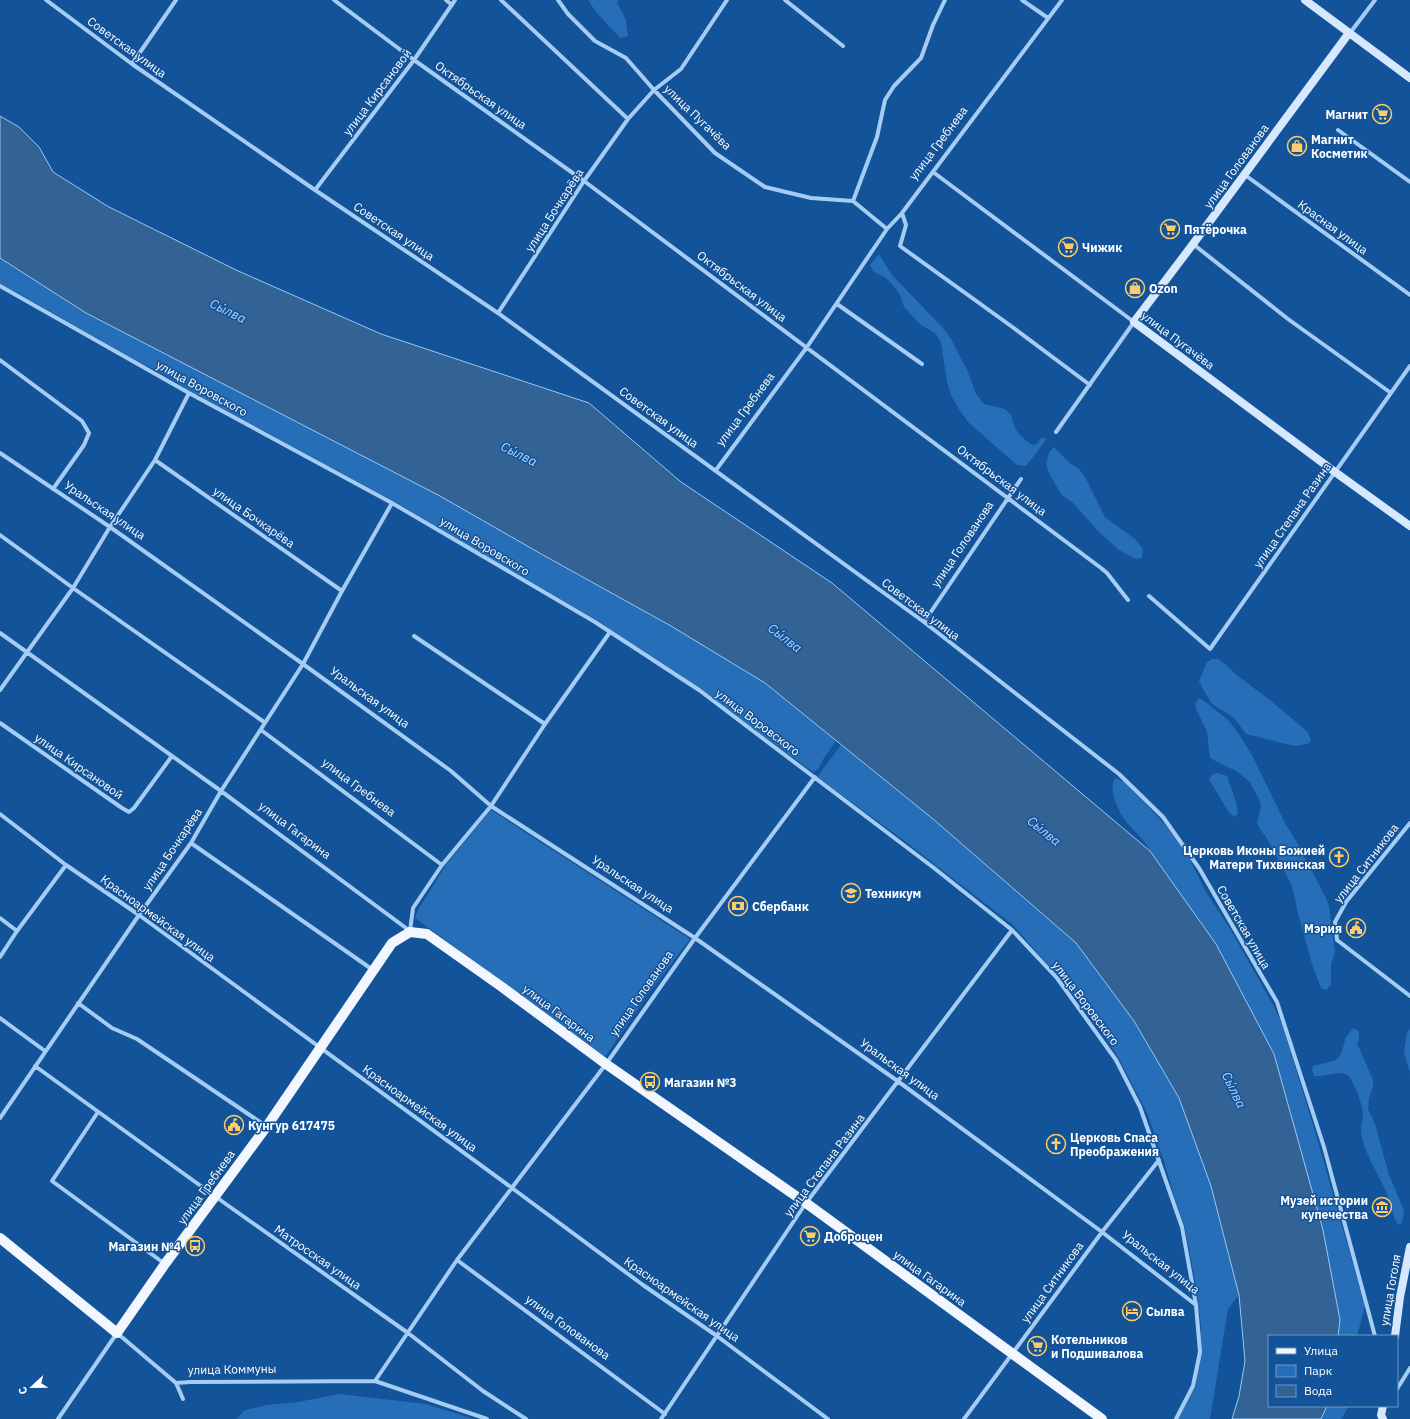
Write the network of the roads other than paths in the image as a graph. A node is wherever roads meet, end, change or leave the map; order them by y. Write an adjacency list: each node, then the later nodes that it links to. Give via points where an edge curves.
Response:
1 (46, 0): 20 (street, Советская улица)
2 (176, 0): 20 (street)
3 (334, 0): 19 (street, Октябрьская улица)
4 (446, 0): 15 (street)
5 (455, 0): 15 (street, улица Кирсановой)
6 (501, 0): 23 (street)
7 (558, 0): 22 (street, улица Пугачёва, via 595,41 626,58)
8 (727, 0): 22 (street, улица Бочкарёва, via 681,69)
9 (785, 0): 18 (street)
10 (945, 0): 30 (street, via 921,58 894,86 885,100 877,137)
11 (1022, 0): 16 (street)
12 (1062, 0): 16 (street, улица Гребнева)
13 (1305, 0): 17 (street)
14 (1375, 0): 17 (street, улица Голованова)
15 (452, 5): 19 (street, улица Кирсановой)
16 (1048, 18): 25 (street, улица Гребнева)
17 (1349, 33): 21 (street); 26 (street, улица Голованова)
18 (843, 46)
19 (414, 60): 27 (street, Октябрьская улица); 29 (street, улица Кирсановой)
20 (132, 64): 29 (street, Советская улица)
21 (1410, 78)
22 (654, 90): 23 (street, улица Бочкарёва); 30 (street, улица Пугачёва, via 715,153 765,187 811,198)
23 (628, 120): 27 (street, улица Бочкарёва)
24 (1338, 130): 28 (street)
25 (933, 172): 31 (street, улица Гребнева); 38 (street, улица Пугачёва)
26 (1244, 175): 33 (street, улица Голованова); 35 (street, Красная улица)
27 (584, 181): 37 (street, улица Бочкарёва); 39 (street, Октябрьская улица)
28 (1410, 182)
29 (315, 190): 37 (street, Советская улица)
30 (853, 201): 32 (street)
31 (902, 213): 32 (street, улица Гребнева); 43 (street, via 906,225 900,246)
32 (887, 229): 36 (street, улица Гребнева)
33 (1193, 244): 38 (street, улица Голованова); 45 (street, via 1288,319)
34 (0, 286): 44 (street, улица Воровского)
35 (1410, 295)
36 (837, 304): 39 (street, улица Гребнева); 41 (street)
37 (498, 313): 49 (street, Советская улица)
38 (1134, 322): 43 (street, улица Голованова); 50 (street, улица Пугачёва)
39 (807, 347): 49 (street, улица Гребнева); 53 (street, Октябрьская улица)
40 (0, 360): 52 (street, Уральская улица, via 82,421 88,433 84,445)
41 (922, 364)
42 (1410, 366): 45 (street, улица Степана Разина)
43 (1090, 385): 46 (street, улица Голованова)
44 (189, 393): 48 (street); 54 (street, улица Воровского)
45 (1391, 393): 50 (street, улица Степана Разина)
46 (1056, 432)
47 (0, 453): 52 (street, Уральская улица)
48 (155, 460): 56 (street); 59 (street, улица Бочкарёва)
49 (716, 470): 62 (street, Советская улица)
50 (1335, 472): 55 (street, улица Пугачёва); 60 (street, улица Степана Разина, via 1210,649)
51 (1021, 479): 53 (street, улица Голованова)
52 (53, 489): 56 (street, Уральская улица)
53 (1009, 497): 61 (street, Октябрьская улица, via 1101,568); 62 (street, улица Голованова)
54 (392, 503): 59 (street, улица Бочкарёва); 63 (street, улица Воровского)
55 (1410, 526)
56 (110, 527): 58 (street); 67 (street, Уральская улица)
57 (0, 535): 58 (street)
58 (73, 588): 66 (street); 69 (street)
59 (342, 591): 67 (street, улица Бочкарёва)
60 (1149, 596)
61 (1128, 600)
62 (924, 622): 113 (street, Советская улица, via 1119,774 1163,817 1199,868 1277,1002 1324,1147)
63 (610, 632): 71 (street); 74 (street, улица Воровского, via 699,690)
64 (0, 633): 66 (street, улица Гагарина)
65 (414, 636): 71 (street)
66 (26, 652): 68 (street); 73 (street, улица Гагарина)
67 (303, 664): 69 (street, улица Бочкарёва); 76 (street, Уральская улица, via 451,771)
68 (0, 690)
69 (264, 722): 72 (street, улица Бочкарёва)
70 (0, 723): 73 (street, улица Кирсановой, via 129,812)
71 (545, 724): 76 (street)
72 (261, 730): 75 (street, улица Бочкарёва); 81 (street, улица Гребнева)
73 (172, 756): 75 (street, улица Гагарина)
74 (815, 777): 84 (street, улица Воровского); 87 (street, улица Голованова)
75 (221, 791): 79 (street, улица Бочкарёва); 86 (street, улица Гагарина)
76 (491, 806): 81 (street); 87 (street, Уральская улица)
77 (0, 814): 80 (street, Красноармейская улица)
78 (1410, 823): 90 (street, улица Ситникова, via 1346,902 1335,922 1337,940)
79 (191, 843): 82 (street, улица Бочкарёва); 89 (street)
80 (66, 865): 82 (street, Красноармейская улица); 85 (street)
81 (442, 865): 86 (street, via 413,908)
82 (138, 915): 91 (street, улица Бочкарёва); 93 (street, Красноармейская улица)
83 (0, 918): 85 (street)
84 (1012, 930): 97 (street, улица Степана Разина); 101 (street, улица Воровского, via 1057,978 1116,1060 1140,1107)
85 (17, 931): 88 (street)
86 (410, 932): 89 (main road, улица Гребнева, via 392,943); 95 (main road, улица Гагарина, via 427,934)
87 (695, 938): 95 (street, улица Голованова); 97 (street, Уральская улица)
88 (0, 957)
89 (374, 970): 93 (main road, улица Гребнева)
90 (1410, 996)
91 (78, 1003): 94 (street, улица Бочкарёва); 100 (street, via 112,1028 137,1039)
92 (0, 1018): 94 (street)
93 (320, 1048): 100 (main road, улица Гребнева); 102 (street, Красноармейская улица)
94 (45, 1051): 96 (street, улица Бочкарёва)
95 (606, 1064): 102 (street, улица Голованова); 104 (main road, улица Гагарина)
96 (35, 1066): 98 (street, Матросская улица); 99 (street, улица Бочкарёва)
97 (899, 1082): 104 (street, улица Степана Разина); 105 (street, Уральская улица)
98 (98, 1112): 103 (street, Матросская улица); 109 (street, via 52,1181)
99 (0, 1118)
100 (267, 1126): 103 (main road, улица Гребнева)
101 (1159, 1160): 105 (street, улица Ситникова); 110 (street, улица Воровского, via 1182,1227)
102 (512, 1188): 108 (street, улица Голованова); 115 (street, Красноармейская улица, via 643,1285)
103 (216, 1197): 109 (main road, улица Гребнева); 112 (street, Матросская улица)
104 (806, 1203): 115 (street, улица Степана Разина); 116 (main road, улица Гагарина)
105 (1102, 1232): 110 (street, Уральская улица); 116 (street, улица Ситникова)
106 (0, 1238): 111 (main road, улица Коммуны)
107 (1410, 1247): 114 (street, улица Гоголя)
108 (457, 1260): 112 (street, улица Голованова); 123 (street, улица Голованова)
109 (165, 1264): 111 (main road, улица Гребнева)
110 (1196, 1305): 132 (street, улица Воровского, via 1200,1352 1193,1386)
111 (117, 1333): 119 (street, улица Коммуны); 125 (street, улица Гребнева)
112 (408, 1333): 118 (street, улица Голованова); 127 (street, Матросская улица, via 483,1391)
113 (1375, 1335)
114 (1395, 1335)
115 (718, 1336): 123 (street, улица Степана Разина); 129 (street, Красноармейская улица)
116 (1012, 1353): 130 (street, улица Ситникова); 131 (main road, улица Гагарина)
117 (1410, 1368): 120 (street)
118 (375, 1381): 119 (street, улица Коммуны); 126 (street, улица Коммуны)
119 (176, 1383): 121 (street)
120 (1398, 1387)
121 (183, 1399)
122 (1387, 1407): 124 (street)
123 (665, 1414): 128 (street, улица Степана Разина)
124 (1382, 1417)
125 (58, 1419)
126 (486, 1419)
127 (526, 1419)
128 (662, 1419)
129 (828, 1419)
130 (964, 1419)
131 (1102, 1419)
132 (1176, 1419)

